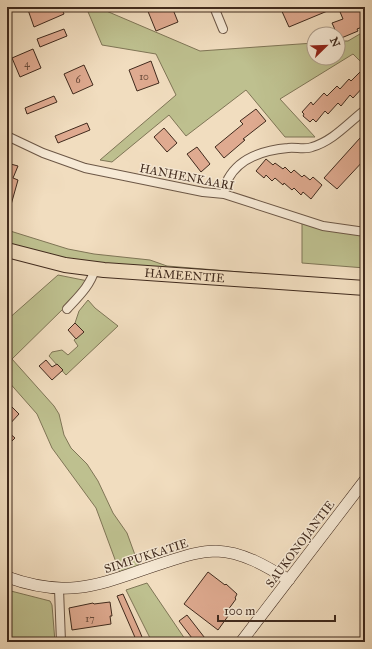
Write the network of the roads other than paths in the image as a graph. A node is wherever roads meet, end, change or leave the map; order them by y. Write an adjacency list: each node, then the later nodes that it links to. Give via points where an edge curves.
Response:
1 (214, 7): 2 (street)
2 (223, 29)
3 (365, 110): 5 (street, via 334,135 311,148 268,150 243,162 227,181)
4 (7, 136): 5 (street, HANHENKAARI, via 43,153 86,168)
5 (224, 194): 6 (street, HANHENKAARI, via 324,226)
6 (365, 232)
7 (7, 250): 8 (highway, HÄMEENTIE, via 65,265)
8 (95, 269): 9 (highway, HÄMEENTIE); 10 (street, via 92,280)
9 (365, 288)
10 (67, 309)
11 (365, 480): 13 (street, SAUKONOJANTIE)
12 (7, 577): 14 (street, SIMPUKKATIE, via 26,584)
13 (289, 580): 14 (street, SIMPUKKATIE, via 241,555 217,551 194,553 101,584); 16 (street, SAUKONOJANTIE)
14 (59, 589): 15 (street)
15 (61, 642)
16 (242, 642)

